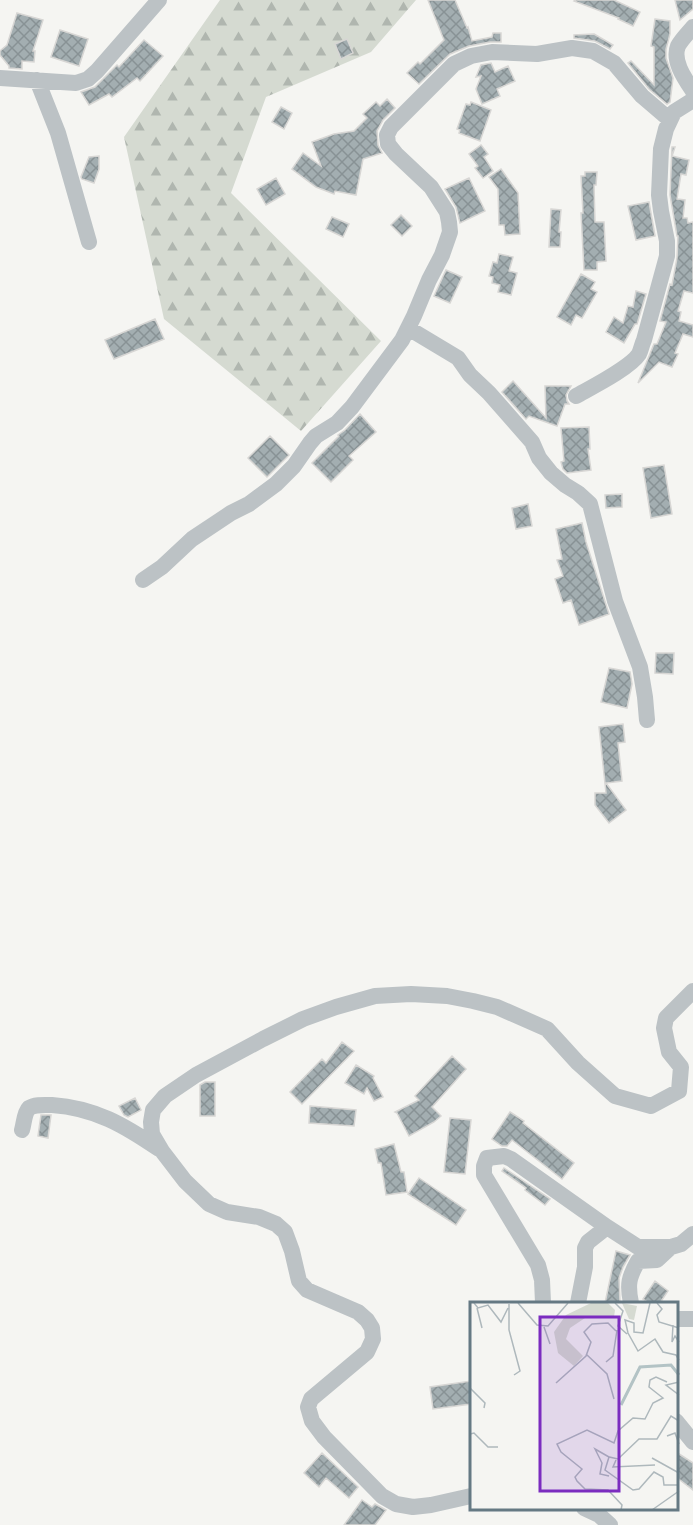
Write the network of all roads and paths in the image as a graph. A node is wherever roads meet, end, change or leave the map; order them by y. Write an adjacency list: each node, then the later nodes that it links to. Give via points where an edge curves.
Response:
1 (159, 0): 4 (street, via 88,79 76,83)
2 (693, 27): 5 (street, via 677,53 683,78)
3 (0, 78): 4 (street)
4 (37, 80): 8 (street, via 58,133)
5 (693, 91)
6 (693, 100): 7 (street, via 674,112)
7 (670, 120): 9 (street, via 642,96 614,63 593,51 572,48 537,54 492,52 454,64 387,135 396,154 431,187 449,222 450,232 442,255); 10 (street, via 659,178 667,256 644,340 633,360)
8 (89, 242)
9 (408, 328): 11 (street, via 352,407 337,423 316,436 276,484 192,539); 12 (street, via 458,358 532,441 551,473 590,504 615,601 640,667)
10 (576, 396)
11 (143, 580)
12 (647, 720)
13 (693, 991): 15 (street, via 666,1018 663,1028 669,1052 681,1067 679,1090 651,1107 615,1096 548,1029 496,1007 447,996 375,996 303,1019 196,1075 165,1096 153,1110 151,1122)
14 (22, 1130): 15 (street, via 30,1107 72,1107 100,1115)
15 (162, 1151): 24 (street, via 209,1204 276,1224 285,1232 299,1281 307,1290 368,1320 373,1339 367,1352 310,1399 312,1421 324,1437 382,1496 396,1504 413,1507)
16 (607, 1227): 18 (street, via 638,1247); 19 (street, via 511,1159 487,1158 484,1174 538,1265); 20 (street, via 585,1248)
17 (693, 1234): 18 (street)
18 (671, 1248): 21 (street, via 657,1260 638,1261 630,1275)
19 (543, 1302)
20 (578, 1302)
21 (631, 1302)
22 (678, 1423): 23 (street)
23 (693, 1442)
24 (470, 1496)
25 (586, 1510): 26 (street)
26 (610, 1525)

